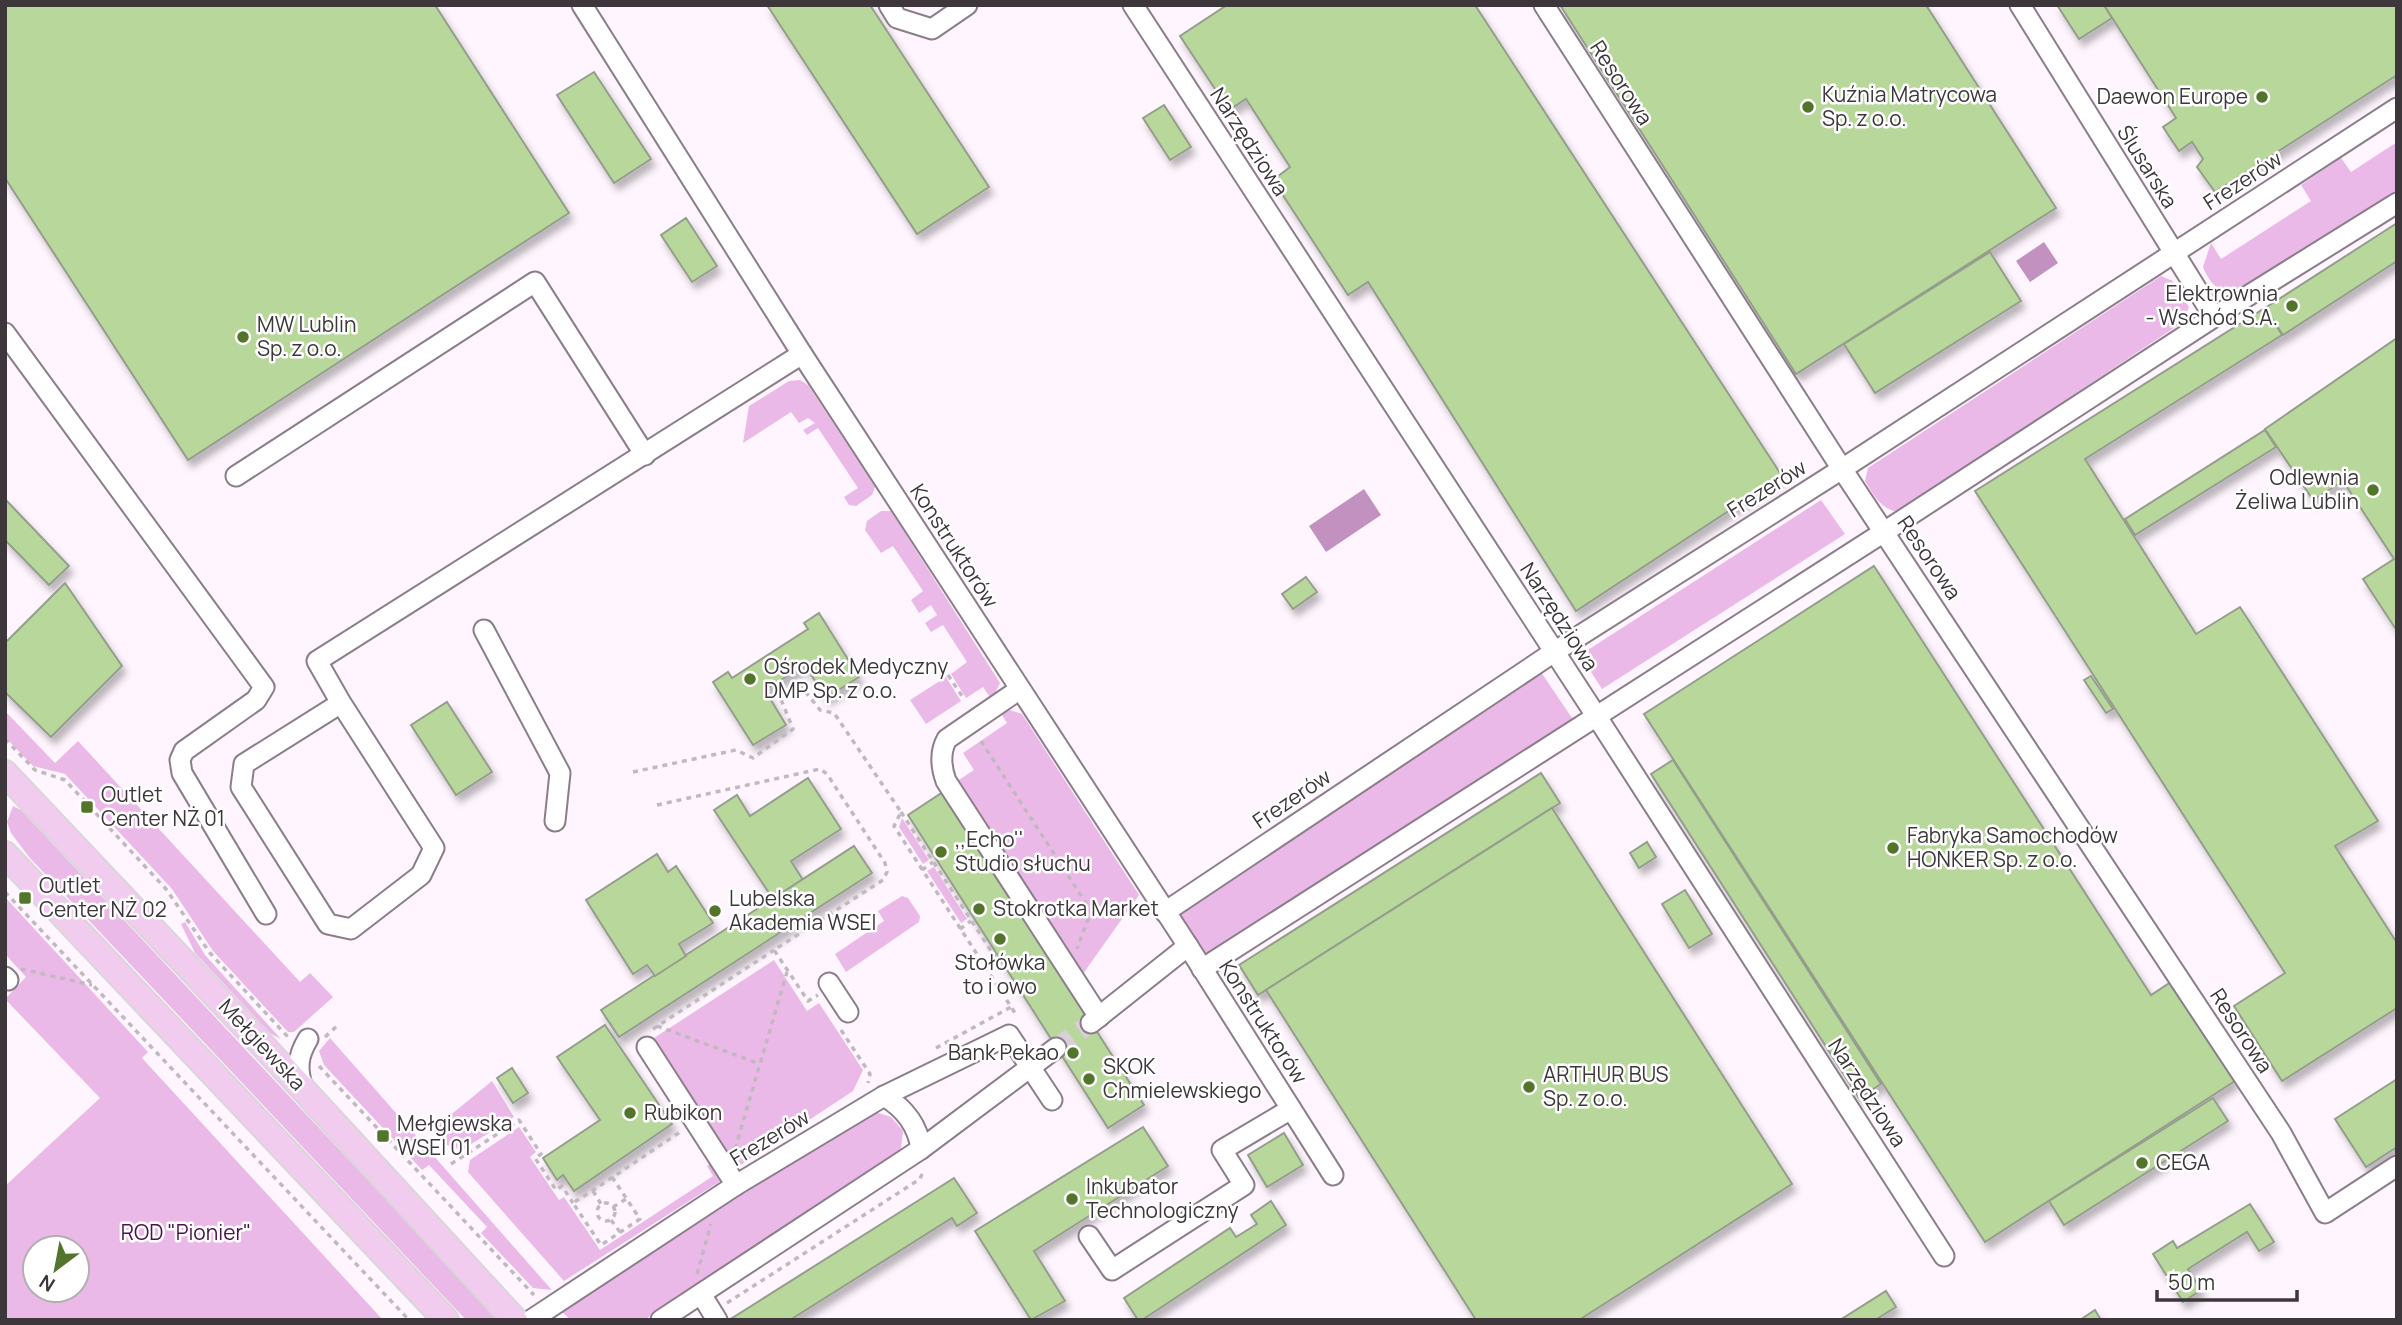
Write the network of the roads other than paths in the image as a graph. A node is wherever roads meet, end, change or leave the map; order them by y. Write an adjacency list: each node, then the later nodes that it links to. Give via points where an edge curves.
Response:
1 (889, 5): 2 (street, via 897,18 932,29)
2 (967, 5)
3 (1133, 5): 18 (street, Narzędziowa)
4 (1544, 5): 14 (street, Resorowa)
5 (2020, 5): 9 (street, Ślusarska)
6 (585, 6): 12 (street, Konstruktorów)
7 (2397, 108): 9 (street, Frezerów)
8 (2397, 203): 10 (street)
9 (2174, 252): 10 (street, Ślusarska); 14 (street, Frezerów)
10 (2214, 317): 16 (street)
11 (5, 333): 28 (street, via 264,687 256,700 184,751 180,760 182,773)
12 (802, 354): 13 (street); 19 (street, Konstruktorów)
13 (645, 455): 15 (street, via 535,282); 20 (street, via 317,661)
14 (1842, 469): 16 (street, Resorowa); 18 (street, Frezerów)
15 (236, 476)
16 (1884, 532): 21 (street); 42 (street, Resorowa, via 2281,1133 2325,1213)
17 (484, 630): 25 (street, via 560,773)
18 (1554, 652): 21 (street, Narzędziowa); 27 (street, Frezerów)
19 (1020, 689): 27 (street, Konstruktorów); 29 (street, via 947,739 942,768 1095,1020)
20 (341, 703): 20 (street, via 434,848 421,875 351,929 328,924 241,787 244,764)
21 (1597, 717): 30 (street); 46 (street, Narzędziowa)
22 (5, 773): 24 (main road, Mełgiewska)
23 (5, 790): 24 (main road)
24 (31, 800): 35 (main road, Mełgiewska)
25 (555, 821)
26 (5, 854): 49 (main road)
27 (1165, 912): 29 (street, Konstruktorów)
28 (266, 914)
29 (1188, 946): 30 (street, Konstruktorów)
30 (1202, 969): 40 (street, Konstruktorów)
31 (829, 983): 32 (street)
32 (848, 1012)
33 (647, 1040): 44 (street)
34 (1056, 1048): 36 (street)
35 (266, 1049): 37 (main road, Mełgiewska); 37 (street, via 311,1043 300,1052)
36 (1031, 1068): 38 (street, Frezerów, via 1009,1035); 39 (street, Frezerów); 41 (street)
37 (303, 1089): 50 (main road, Mełgiewska)
38 (884, 1096): 41 (street, via 899,1105 910,1120); 44 (street, Frezerów)
39 (1052, 1100)
40 (1291, 1109): 43 (street, Konstruktorów); 45 (street, via 1222,1150 1244,1185 1112,1270)
41 (924, 1156): 47 (street)
42 (2397, 1166)
43 (1333, 1175)
44 (736, 1185): 51 (street, Frezerów)
45 (1089, 1236)
46 (1944, 1256)
47 (699, 1284): 48 (street); 52 (street)
48 (715, 1316)
49 (446, 1320)
50 (515, 1320)
51 (531, 1320)
52 (661, 1320)

